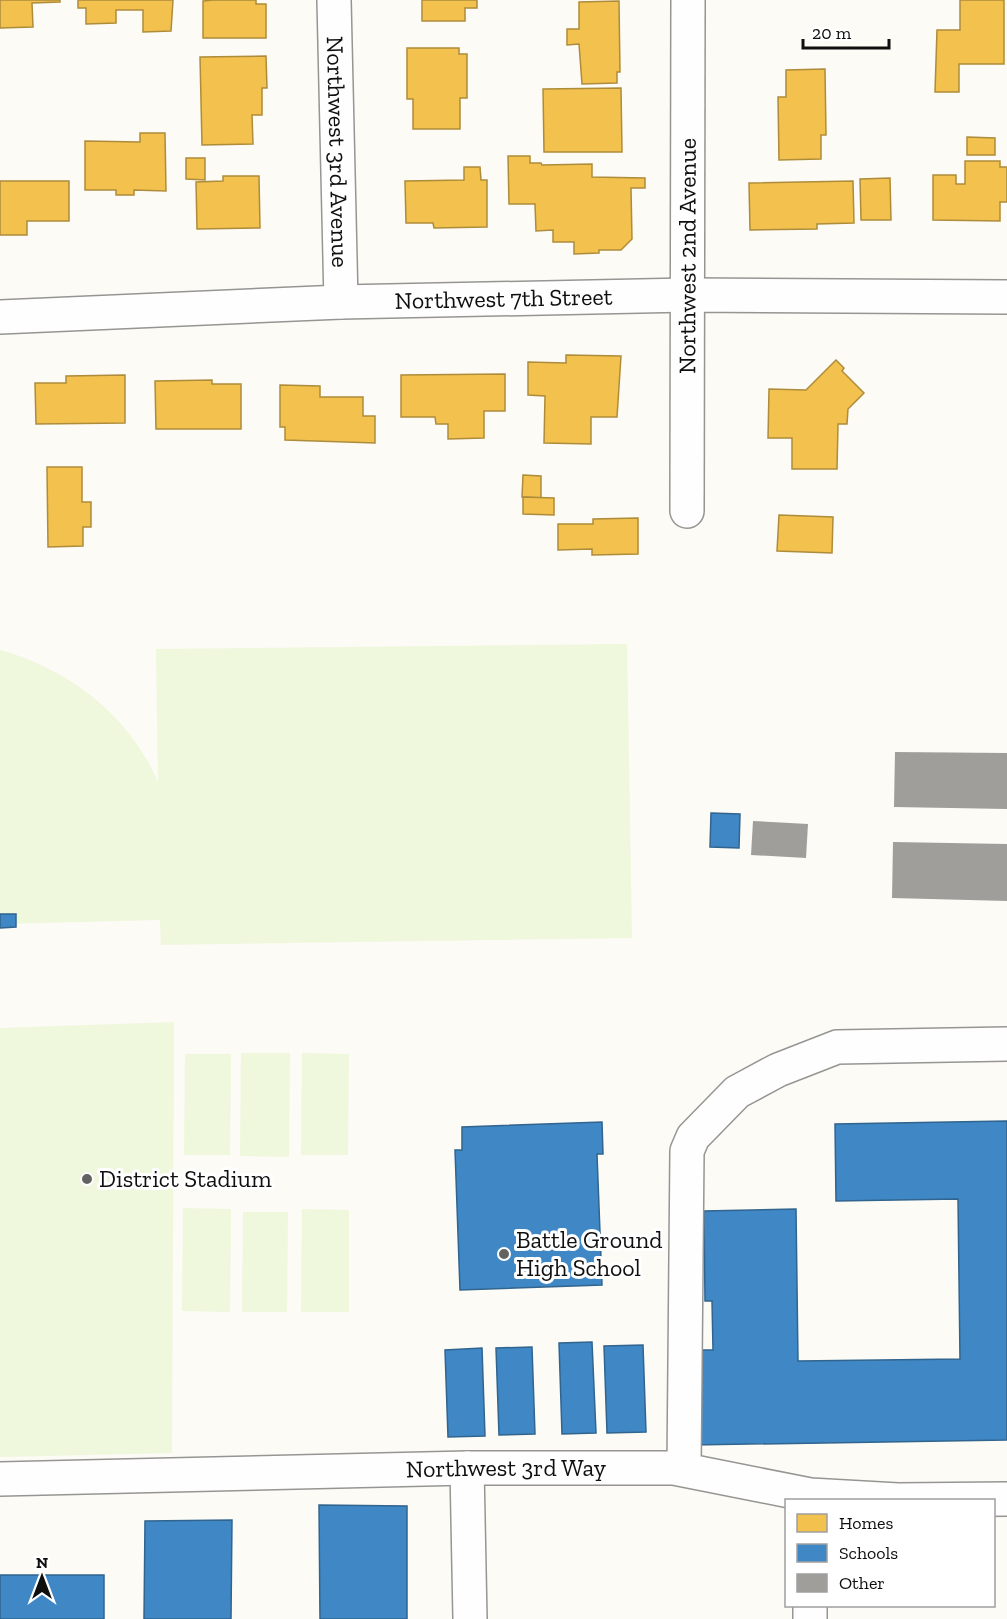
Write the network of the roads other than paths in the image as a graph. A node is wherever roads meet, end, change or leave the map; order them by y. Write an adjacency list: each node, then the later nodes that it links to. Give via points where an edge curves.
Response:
1 (334, 0): 5 (street, Northwest 3rd Avenue)
2 (688, 0): 3 (street, Northwest 2nd Avenue)
3 (688, 295): 4 (street, Northwest 7th Street); 5 (street, Northwest 7th Street); 7 (street, Northwest 2nd Avenue)
4 (1007, 297)
5 (341, 302): 6 (street, Northwest 7th Street)
6 (0, 317)
7 (687, 511)
8 (1007, 1044): 10 (street, via 837,1047 778,1070 737,1092 693,1137 687,1151)
9 (467, 1468): 10 (street, Northwest 3rd Way); 11 (street, Northwest 3rd Way); 14 (street)
10 (684, 1469): 12 (street, Northwest 3rd Way)
11 (0, 1479)
12 (810, 1498): 13 (street, Northwest 3rd Way)
13 (1007, 1499)
14 (470, 1619)

